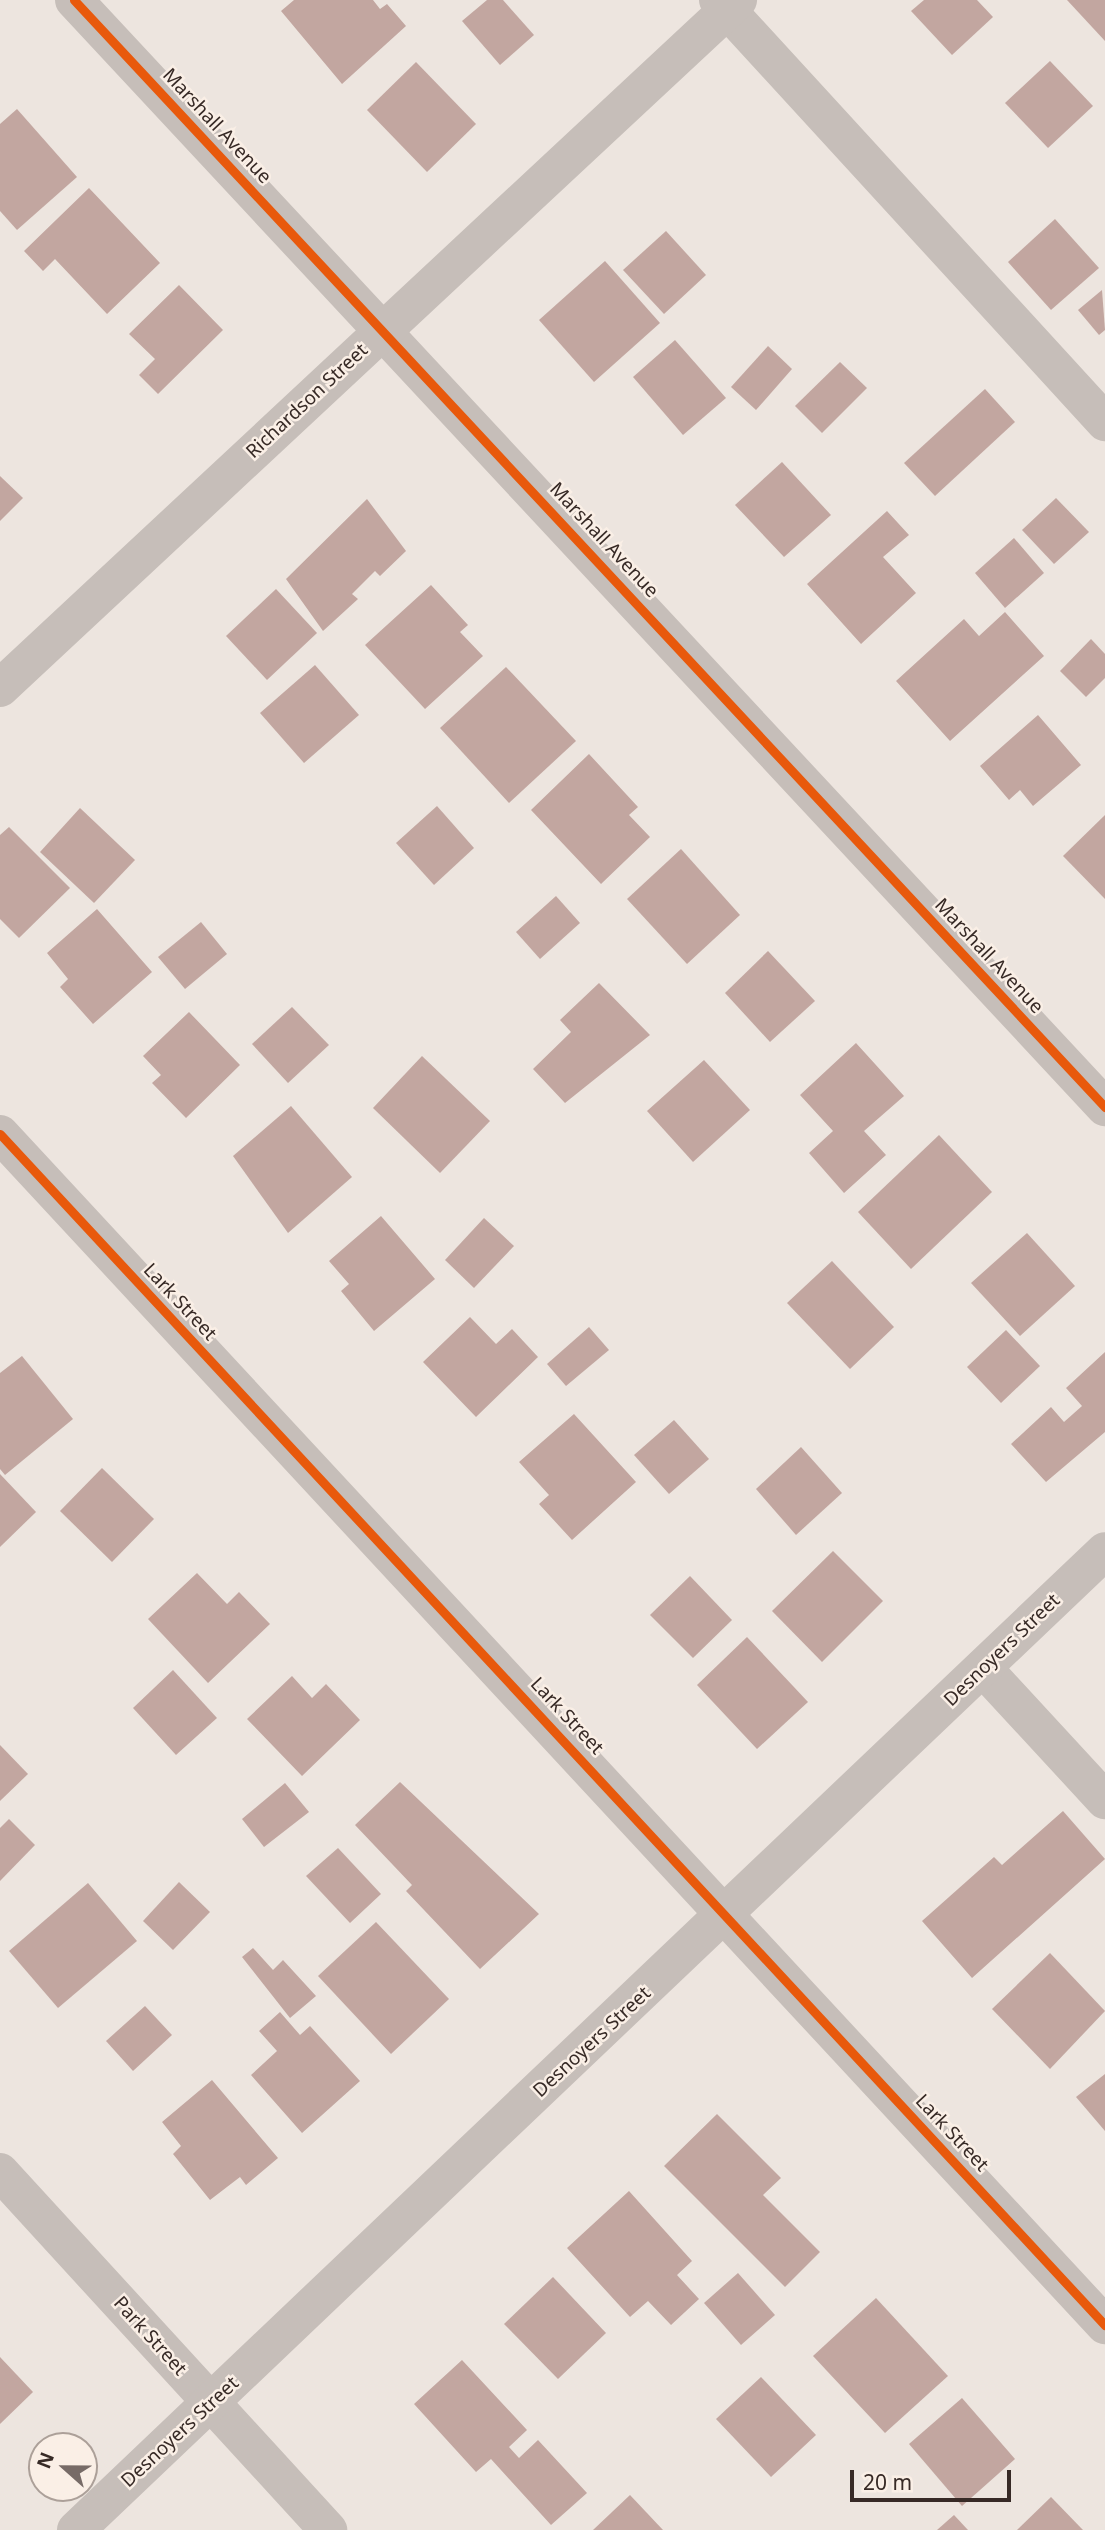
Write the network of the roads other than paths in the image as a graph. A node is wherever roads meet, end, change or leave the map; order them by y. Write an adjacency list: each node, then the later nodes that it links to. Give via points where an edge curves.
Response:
1 (74, 0): 3 (street, Marshall Avenue)
2 (727, 3): 3 (street, Richardson Street); 4 (street)
3 (384, 329): 5 (street, Richardson Street); 6 (street, Marshall Avenue)
4 (1105, 422)
5 (0, 688)
6 (1105, 1107)
7 (0, 1134): 11 (street, Lark Street)
8 (1105, 1551): 9 (street, Desnoyers Street)
9 (983, 1668): 10 (street); 11 (street, Desnoyers Street)
10 (1105, 1800)
11 (727, 1915): 13 (street, Lark Street); 14 (street, Desnoyers Street)
12 (0, 2172): 14 (street, Park Street)
13 (1105, 2325)
14 (211, 2403): 15 (street, Desnoyers Street); 16 (street, Park Street)
15 (76, 2530)
16 (328, 2530)

